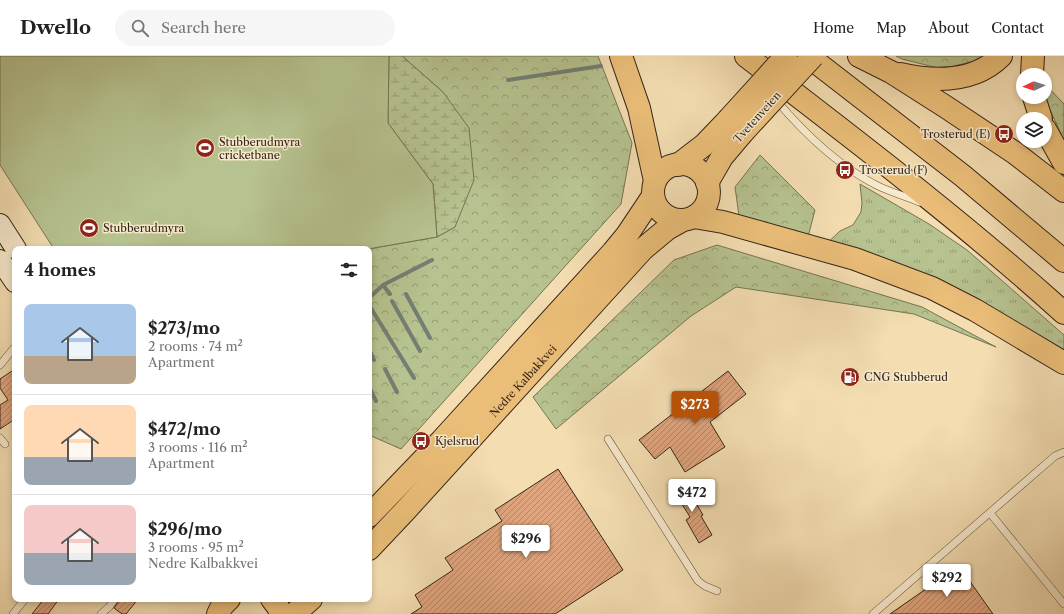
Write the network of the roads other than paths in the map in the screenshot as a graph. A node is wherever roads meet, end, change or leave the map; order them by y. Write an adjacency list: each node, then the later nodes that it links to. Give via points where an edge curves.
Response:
1 (621, 56): 16 (highway, via 639,108)
2 (742, 56): 8 (lane)
3 (786, 56): 11 (highway, Tvetenveien, bridge)
4 (808, 56): 23 (highway, via 963,176)
5 (813, 56): 11 (highway, Tvetenveien, bridge)
6 (859, 56): 9 (highway)
7 (1001, 56): 9 (highway, via 986,68 961,78 928,79)
8 (748, 62): 18 (highway)
9 (891, 72): 17 (highway, via 1015,153)
10 (756, 75): 18 (lane, via 792,119 816,142 861,176 877,185)
11 (736, 125): 14 (highway, Tvetenveien); 15 (highway, Tvetenveien)
12 (1052, 142): 13 (highway)
13 (1064, 163)
14 (678, 165): 15 (highway, via 692,167 704,176); 16 (highway, via 667,168 658,176)
15 (707, 183): 19 (highway, via 709,189 704,208)
16 (654, 189): 19 (highway, via 656,204 660,211 671,218); 32 (highway, Nedre Kalbakkvei, via 627,235 607,258 442,440)
17 (1064, 191)
18 (946, 212): 25 (highway)
19 (688, 219): 27 (highway, via 723,222 855,259 932,288 975,310); 33 (highway, Nedre Kalbakkvei, via 667,229 643,249)
20 (0, 224): 21 (main road)
21 (14, 246)
22 (0, 260): 24 (main road)
23 (1064, 261)
24 (12, 278)
25 (1064, 313)
26 (12, 350): 28 (lane)
27 (1064, 363)
28 (0, 365)
29 (608, 439): 34 (lane, via 698,581)
30 (1064, 452): 31 (lane, via 1055,456)
31 (990, 512): 42 (lane); 49 (lane)
32 (372, 513)
33 (372, 546)
34 (717, 591)
35 (23, 602): 43 (lane)
36 (113, 602): 44 (lane)
37 (216, 602): 45 (main road)
38 (225, 602): 45 (highway)
39 (274, 602): 46 (highway)
40 (308, 602): 47 (highway)
41 (316, 602): 48 (main road)
42 (1064, 604)
43 (13, 614)
44 (101, 614)
45 (218, 614)
46 (281, 614)
47 (294, 614)
48 (311, 614)
49 (873, 614)

